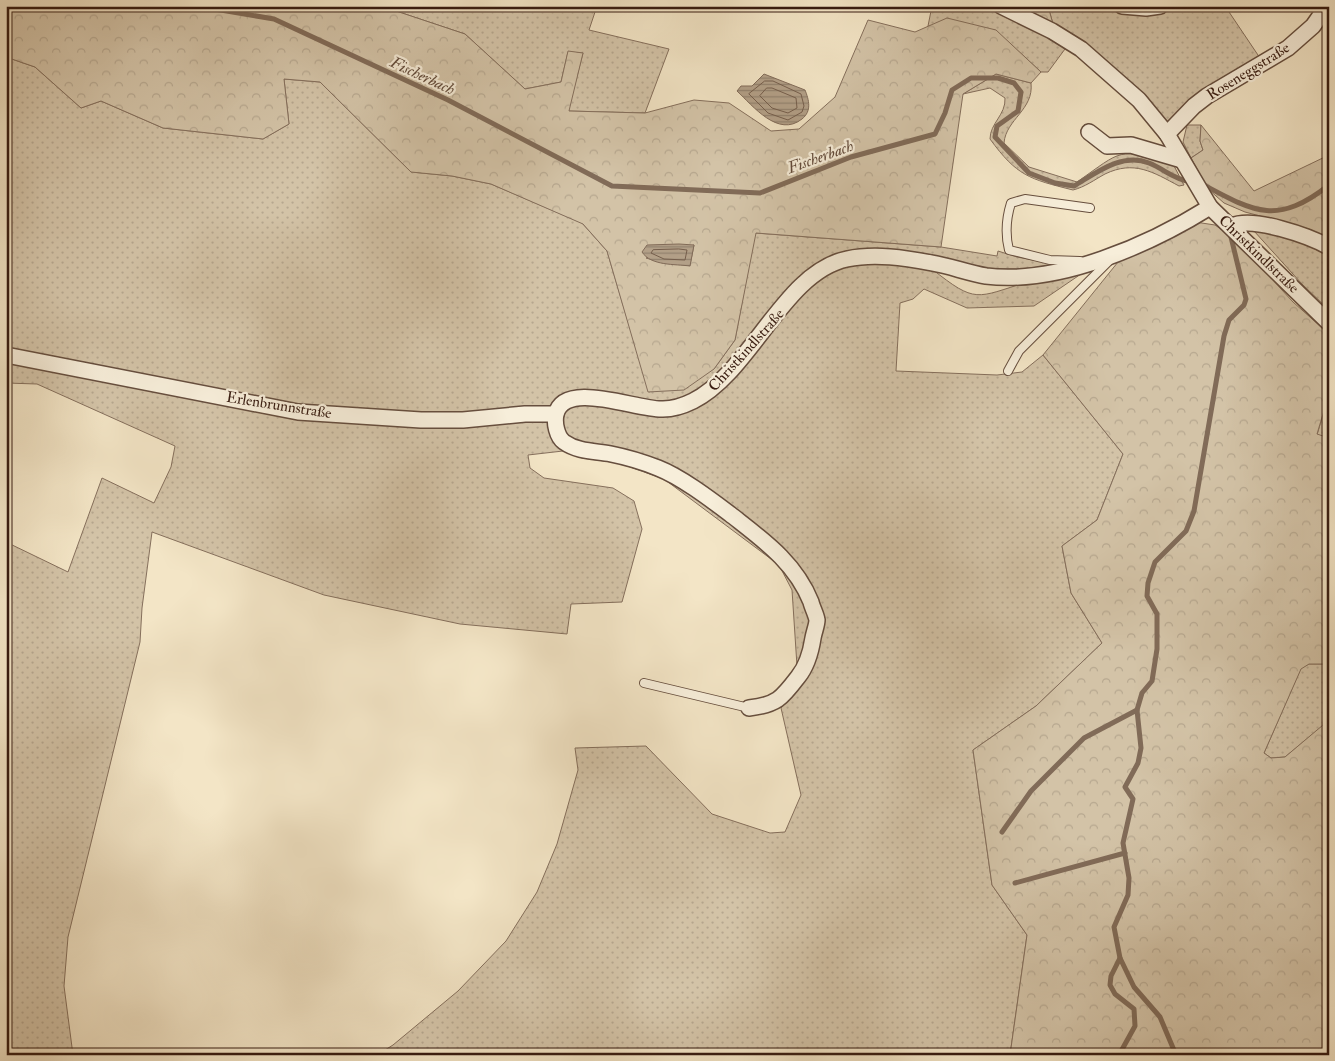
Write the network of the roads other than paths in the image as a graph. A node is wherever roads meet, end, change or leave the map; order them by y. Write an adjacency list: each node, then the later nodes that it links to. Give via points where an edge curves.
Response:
1 (1001, 6): 6 (street, via 1081,49 1140,100)
2 (1122, 6): 3 (street)
3 (1160, 6)
4 (1327, 6): 6 (street, Roseneggstraße, via 1313,26 1288,48 1207,96)
5 (1089, 132): 7 (street, via 1107,146 1131,145)
6 (1167, 134): 7 (street)
7 (1184, 163): 8 (street)
8 (1206, 201): 10 (street, Christkindlstraße); 12 (street, Christkindlstraße)
9 (1090, 208): 13 (lane, via 1025,199 1011,203 1006,239 1009,250 1050,260)
10 (1232, 226): 11 (street, via 1253,224 1285,230 1313,238); 14 (street, Christkindlstraße)
11 (1329, 247)
12 (1114, 255): 13 (street, Christkindlstraße); 16 (lane, via 1019,351)
13 (1092, 261): 17 (street, Christkindlstraße, via 1041,275 986,276 933,263 879,256 826,265 707,394 688,404 664,409 632,406 604,398 576,397 562,404)
14 (1329, 323)
15 (6, 355): 17 (street, Erlenbrunnstraße, via 298,412 421,420)
16 (1008, 371)
17 (556, 414): 19 (street, via 556,429 561,440 579,450 613,454 661,469 714,502 764,540 785,558 804,584 817,619 803,671 784,694 768,706)
18 (644, 683): 19 (lane)
19 (749, 708)

